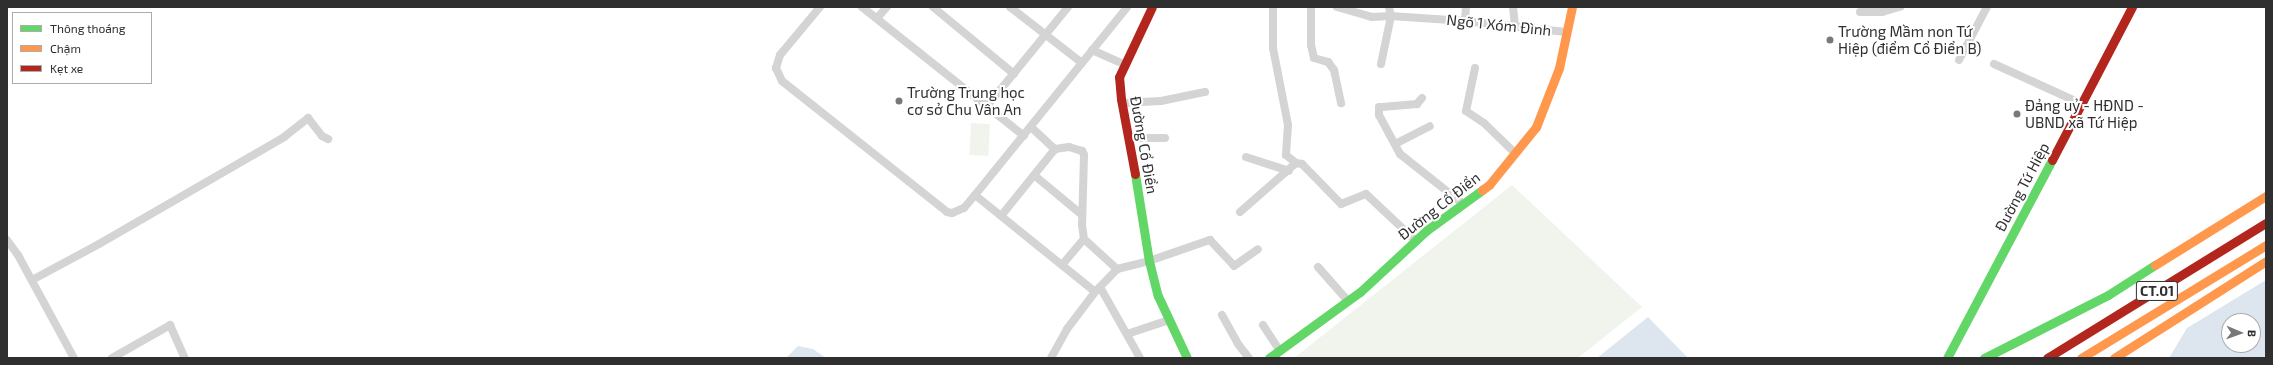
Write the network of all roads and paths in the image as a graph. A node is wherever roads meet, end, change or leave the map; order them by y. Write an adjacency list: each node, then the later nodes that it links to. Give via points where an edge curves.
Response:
1 (820, 7): 53 (street, via 780,55 776,68 782,81 947,212 957,212)
2 (862, 7): 21 (street)
3 (887, 7): 21 (street)
4 (933, 7): 33 (street)
5 (1010, 7): 25 (street)
6 (1068, 7): 25 (street)
7 (1127, 7): 26 (street)
8 (1152, 7): 31 (main road, Đường Cổ Điển)
9 (1273, 7): 50 (street, via 1273,48 1288,125 1286,155)
10 (1311, 7): 37 (street, via 1311,45 1314,58 1328,62 1334,70)
11 (1337, 7): 20 (street, Ngõ 1 Xóm Đình, via 1372,17)
12 (1389, 7): 20 (street)
13 (1466, 7): 22 (street, Ngõ 1 Xóm Đình)
14 (1513, 7): 23 (street, Ngõ 1 Xóm Đình)
15 (1572, 7): 24 (main road, Đường Cổ Điển)
16 (1900, 7): 19 (street, via 1882,12)
17 (1987, 7): 27 (street)
18 (2132, 7): 38 (main road, Đường Tứ Hiệp)
19 (1860, 12)
20 (1391, 16): 22 (street, Ngõ 1 Xóm Đình); 29 (street)
21 (877, 18): 39 (street)
22 (1465, 20): 23 (street, Ngõ 1 Xóm Đình)
23 (1515, 26): 24 (street, Ngõ 1 Xóm Đình)
24 (1566, 32): 48 (main road, Đường Cổ Điển, via 1559,68 1536,127)
25 (1046, 35): 28 (street); 33 (street)
26 (1092, 50): 28 (street); 31 (street)
27 (1959, 60)
28 (1082, 64): 41 (street)
29 (1381, 64)
30 (1994, 64): 38 (street)
31 (1125, 65): 36 (main road, Đường Cổ Điển, via 1119,77)
32 (1475, 68): 48 (street, via 1466,111 1484,123)
33 (1014, 74): 39 (street)
34 (1205, 92): 36 (street, via 1161,101)
35 (1422, 98): 46 (street, via 1417,104 1379,107 1380,115)
36 (1122, 103): 43 (main road, Đường Cổ Điển)
37 (1341, 104)
38 (2082, 104): 86 (main road, Đường Tứ Hiệp)
39 (987, 106): 42 (street)
40 (1430, 126): 46 (street)
41 (1031, 127): 42 (street); 47 (street)
42 (1024, 136): 53 (street)
43 (1129, 138): 44 (street); 65 (main road, Đường Cổ Điển)
44 (1165, 138)
45 (328, 139): 70 (street, via 308,118 284,136)
46 (1395, 144): 55 (street, via 1400,154)
47 (1055, 150): 52 (street); 57 (street, via 1069,147 1082,151 1084,155)
48 (1515, 153): 55 (main road, Đường Cổ Điển, via 1489,185)
49 (1246, 157): 51 (street)
50 (1296, 163): 51 (street); 62 (street, via 1302,164 1341,204 1366,194)
51 (1289, 171): 56 (street)
52 (1034, 175): 57 (street); 58 (street)
53 (975, 195): 58 (street)
54 (2266, 196): 87 (main road, via 2108,295)
55 (1463, 204): 62 (main road, Đường Cổ Điển)
56 (1240, 212)
57 (1082, 215): 60 (street)
58 (1001, 216): 67 (street)
59 (2266, 223): 88 (main road, CT.01)
60 (1084, 238): 67 (street); 69 (street)
61 (7, 240): 70 (street)
62 (1415, 240): 72 (main road, Đường Cổ Điển)
63 (2266, 245): 89 (main road, CT.01)
64 (1258, 249): 65 (street, via 1234,266 1210,240)
65 (1149, 261): 69 (street); 74 (main road, Đường Cổ Điển, via 1158,296)
66 (2266, 261): 90 (main road)
67 (1062, 265): 71 (street)
68 (1318, 266): 72 (street)
69 (1117, 269): 71 (street)
70 (32, 280): 78 (street)
71 (1097, 289): 76 (street); 81 (street, via 1067,329)
72 (1348, 300): 77 (main road, Đường Cổ Điển)
73 (1222, 315): 84 (street)
74 (1169, 320): 76 (street); 83 (main road, Đường Cổ Điển)
75 (1263, 325): 77 (street)
76 (1127, 334): 82 (street)
77 (1279, 350): 85 (main road, Đường Cổ Điển)
78 (74, 358)
79 (112, 358): 80 (street, via 170,325)
80 (185, 358)
81 (1050, 358)
82 (1140, 358)
83 (1187, 358)
84 (1249, 358)
85 (1269, 358)
86 (1947, 358)
87 (1984, 358)
88 (2047, 358)
89 (2081, 358)
90 (2114, 358)

